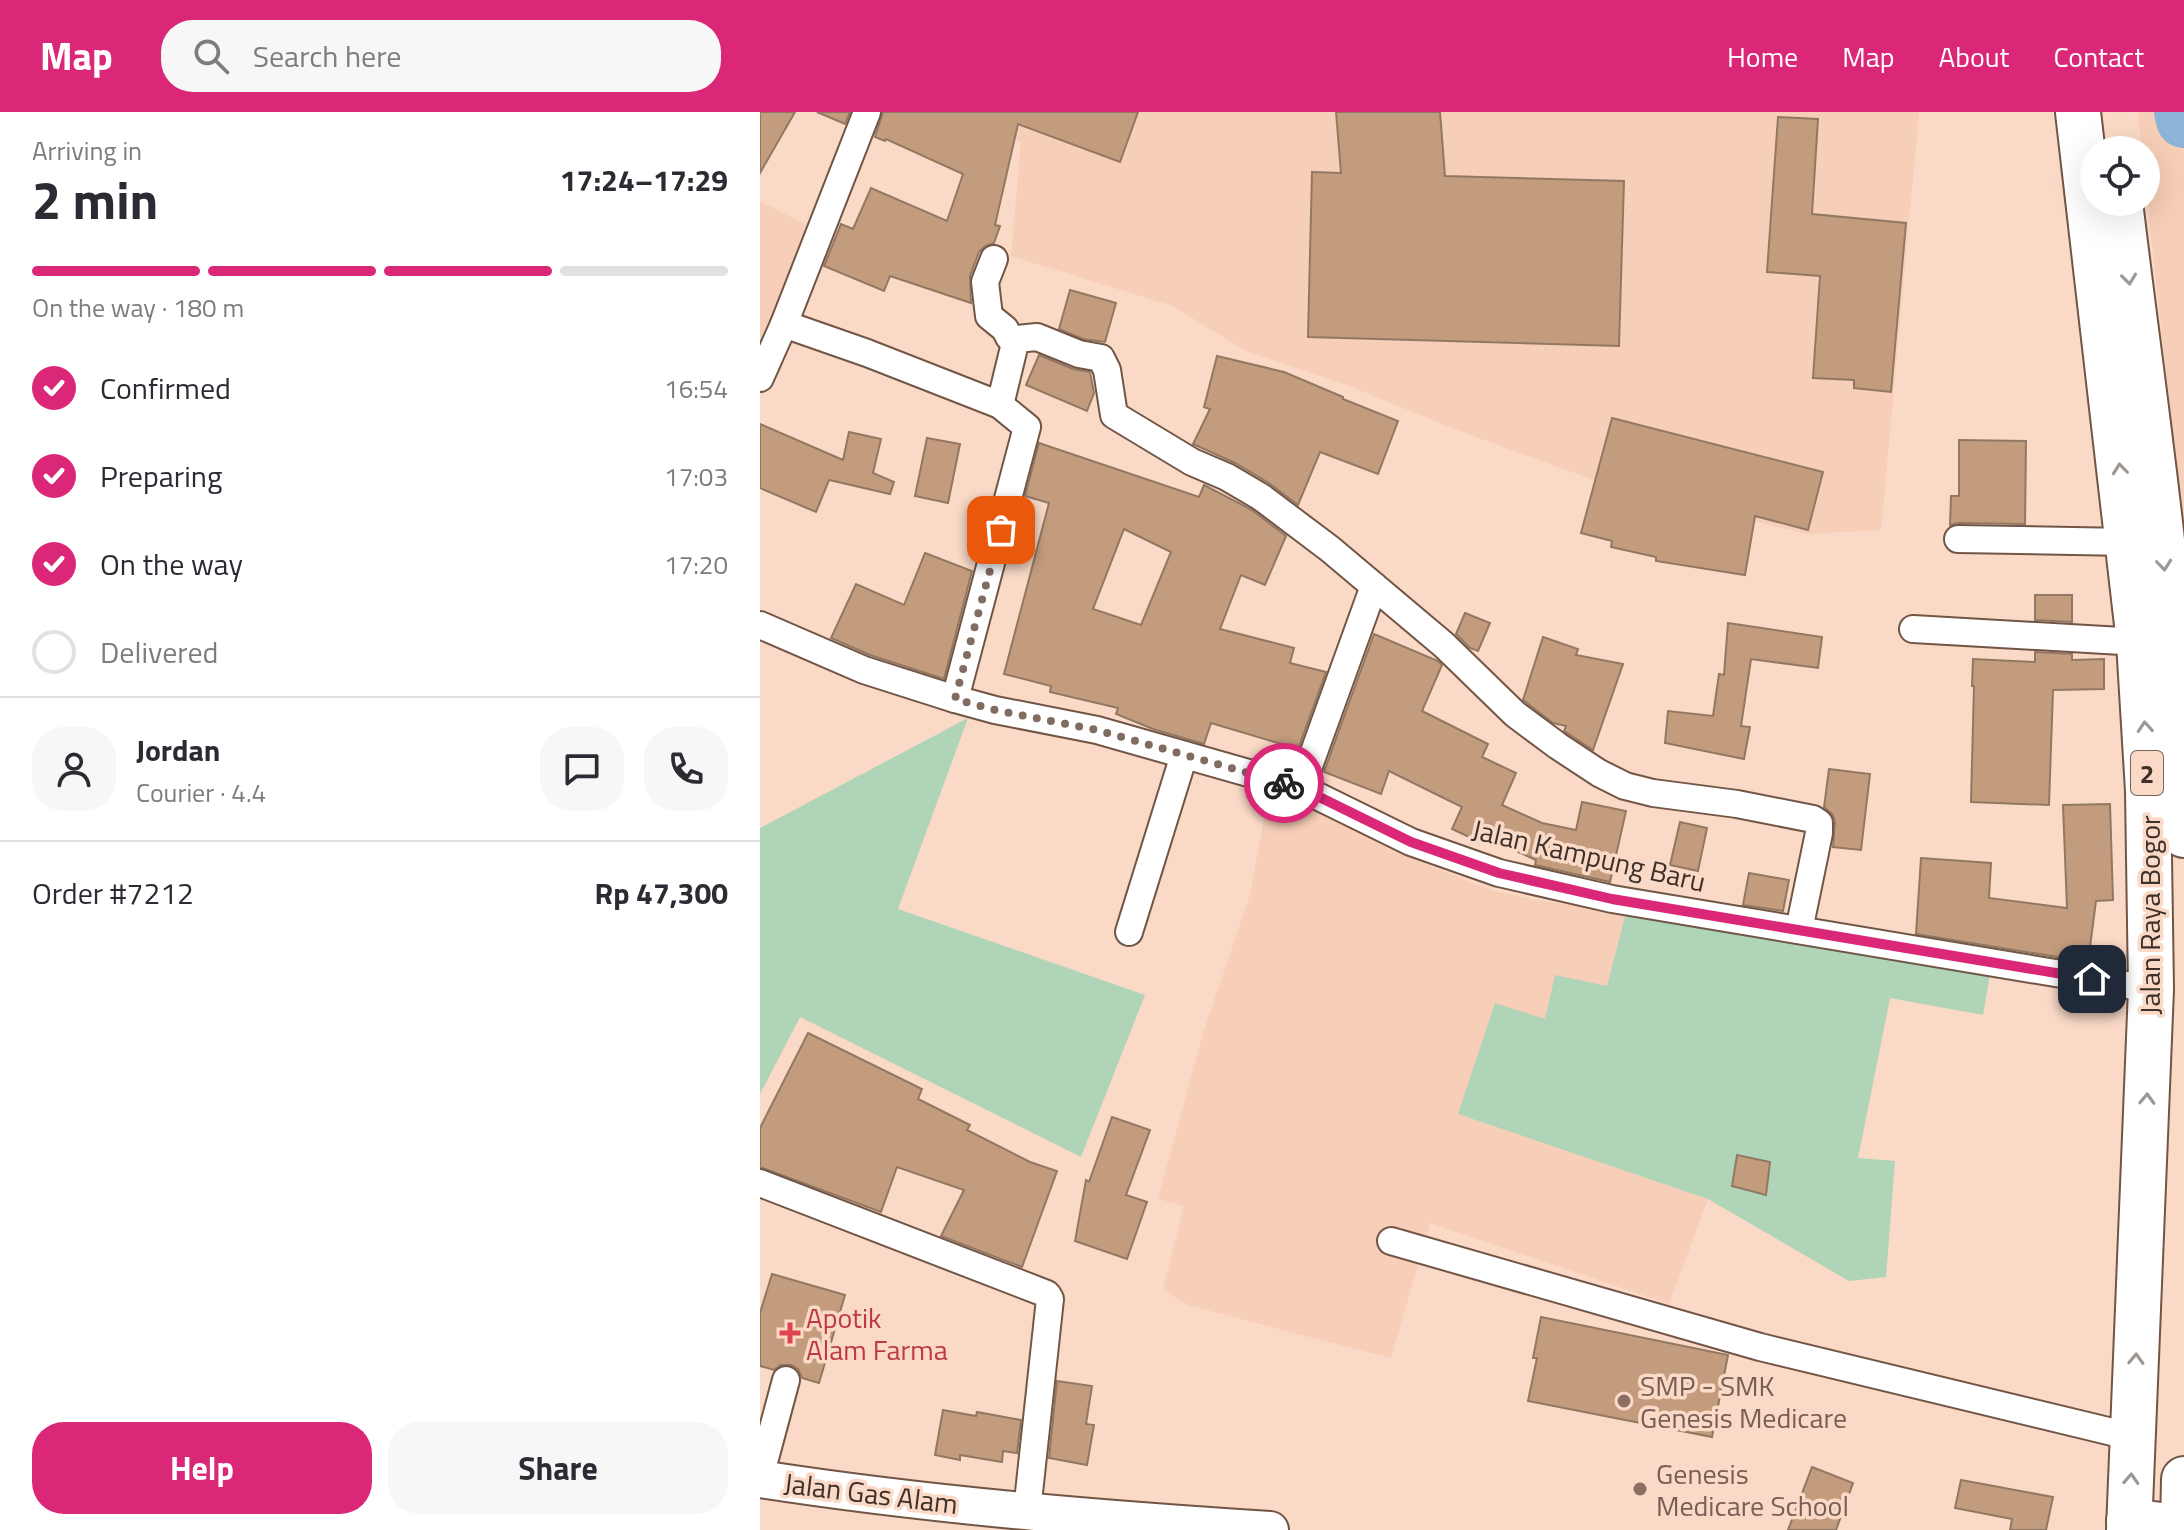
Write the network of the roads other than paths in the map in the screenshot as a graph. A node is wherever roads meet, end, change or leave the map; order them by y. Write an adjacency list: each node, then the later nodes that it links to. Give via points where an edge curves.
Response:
1 (867, 112): 7 (street)
2 (2078, 112): 12 (highway, Jalan Raya Bogor / 2, one-way to 2)
3 (2109, 112): 4 (highway)
4 (2112, 136)
5 (2122, 216): 20 (highway, Jalan Raya Bogor / 2, one-way to 20, via 2170,618)
6 (994, 259): 8 (street, via 985,282 989,316)
7 (784, 324): 9 (street); 10 (street)
8 (1016, 339): 10 (street); 13 (street, via 1037,337 1101,358 1114,415 1261,497)
9 (760, 378)
10 (1000, 405): 17 (street, via 1027,427)
11 (1958, 539): 12 (street)
12 (2128, 542): 16 (highway, Jalan Raya Bogor / 2)
13 (1374, 586): 19 (street); 21 (street, via 1515,714 1599,773 1653,793 1737,804 1819,823)
14 (760, 625): 17 (street, Jalan Kampung Baru, via 864,670)
15 (1913, 629): 16 (street)
16 (2139, 642): 23 (highway, Jalan Raya Bogor / 2, one-way to 16)
17 (955, 699): 18 (street, Jalan Kampung Baru)
18 (1184, 755): 19 (street, Jalan Kampung Baru); 22 (street)
19 (1301, 788): 21 (street, Jalan Kampung Baru, via 1411,842 1499,873 1612,899)
20 (2184, 835)
21 (1799, 930): 23 (street, Jalan Kampung Baru)
22 (1129, 932)
23 (2151, 989): 27 (highway, Jalan Raya Bogor / 2, one-way to 23)
24 (760, 1183): 30 (street, via 1047,1294)
25 (1391, 1241): 27 (street, via 1760,1347)
26 (786, 1380): 28 (street)
27 (2133, 1437): 31 (highway, Jalan Raya Bogor / 2, one-way to 27)
28 (760, 1478): 30 (main road, Jalan Gas Alam)
29 (2184, 1479): 32 (highway)
30 (1027, 1511): 33 (main road, Jalan Gas Alam)
31 (2129, 1526): 32 (highway)
32 (2183, 1529)
33 (1270, 1530)

